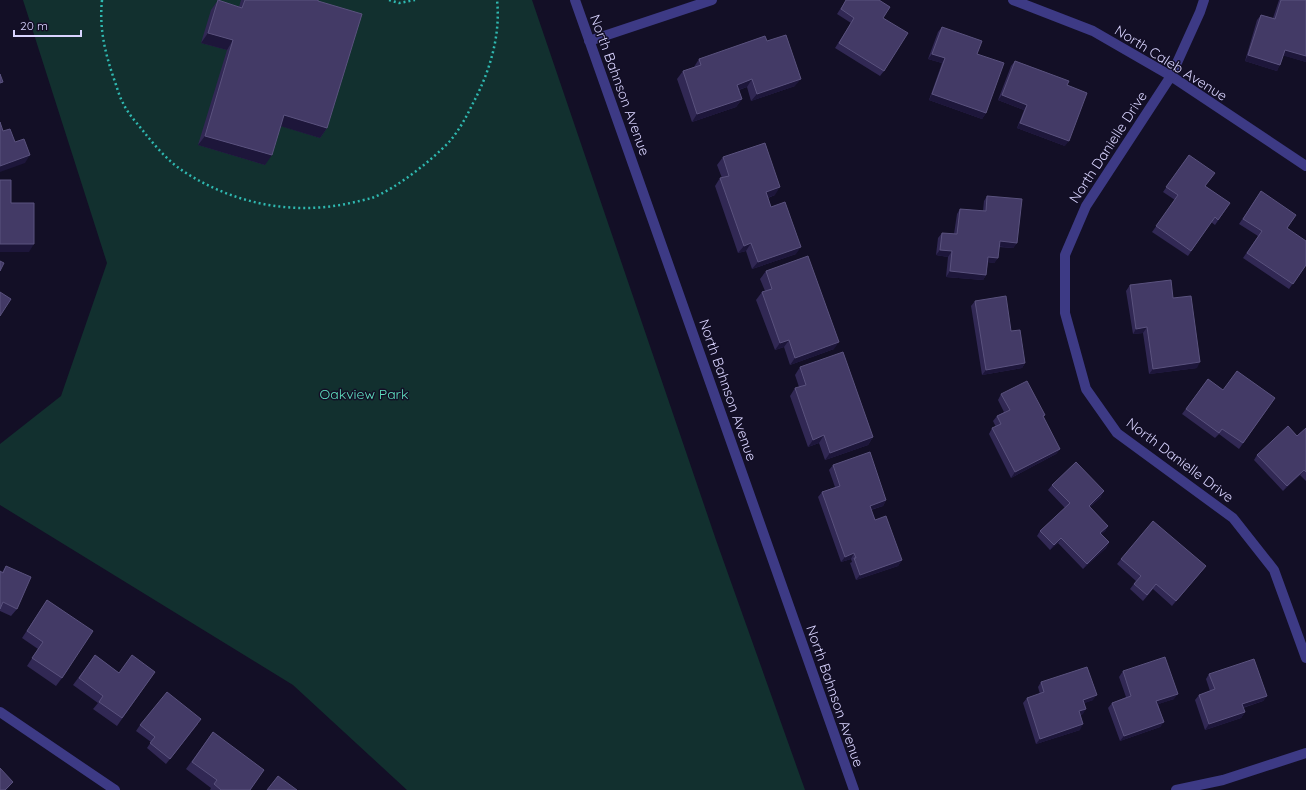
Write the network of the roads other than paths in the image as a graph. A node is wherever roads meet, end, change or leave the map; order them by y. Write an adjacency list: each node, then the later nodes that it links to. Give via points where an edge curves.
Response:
1 (575, 0): 5 (street, North Bahnson Avenue)
2 (712, 0): 5 (street)
3 (1013, 0): 6 (street, North Caleb Avenue, via 1093,31)
4 (1204, 0): 6 (street, North Danielle Drive)
5 (588, 41): 12 (street, North Bahnson Avenue)
6 (1171, 76): 7 (street, North Caleb Avenue); 8 (street, North Danielle Drive, via 1086,206 1065,256 1065,313 1086,389 1117,433 1233,518 1274,570)
7 (1306, 166)
8 (1306, 658)
9 (0, 712): 11 (street)
10 (1306, 753): 13 (street, via 1222,780)
11 (115, 790)
12 (854, 790)
13 (1176, 790)

